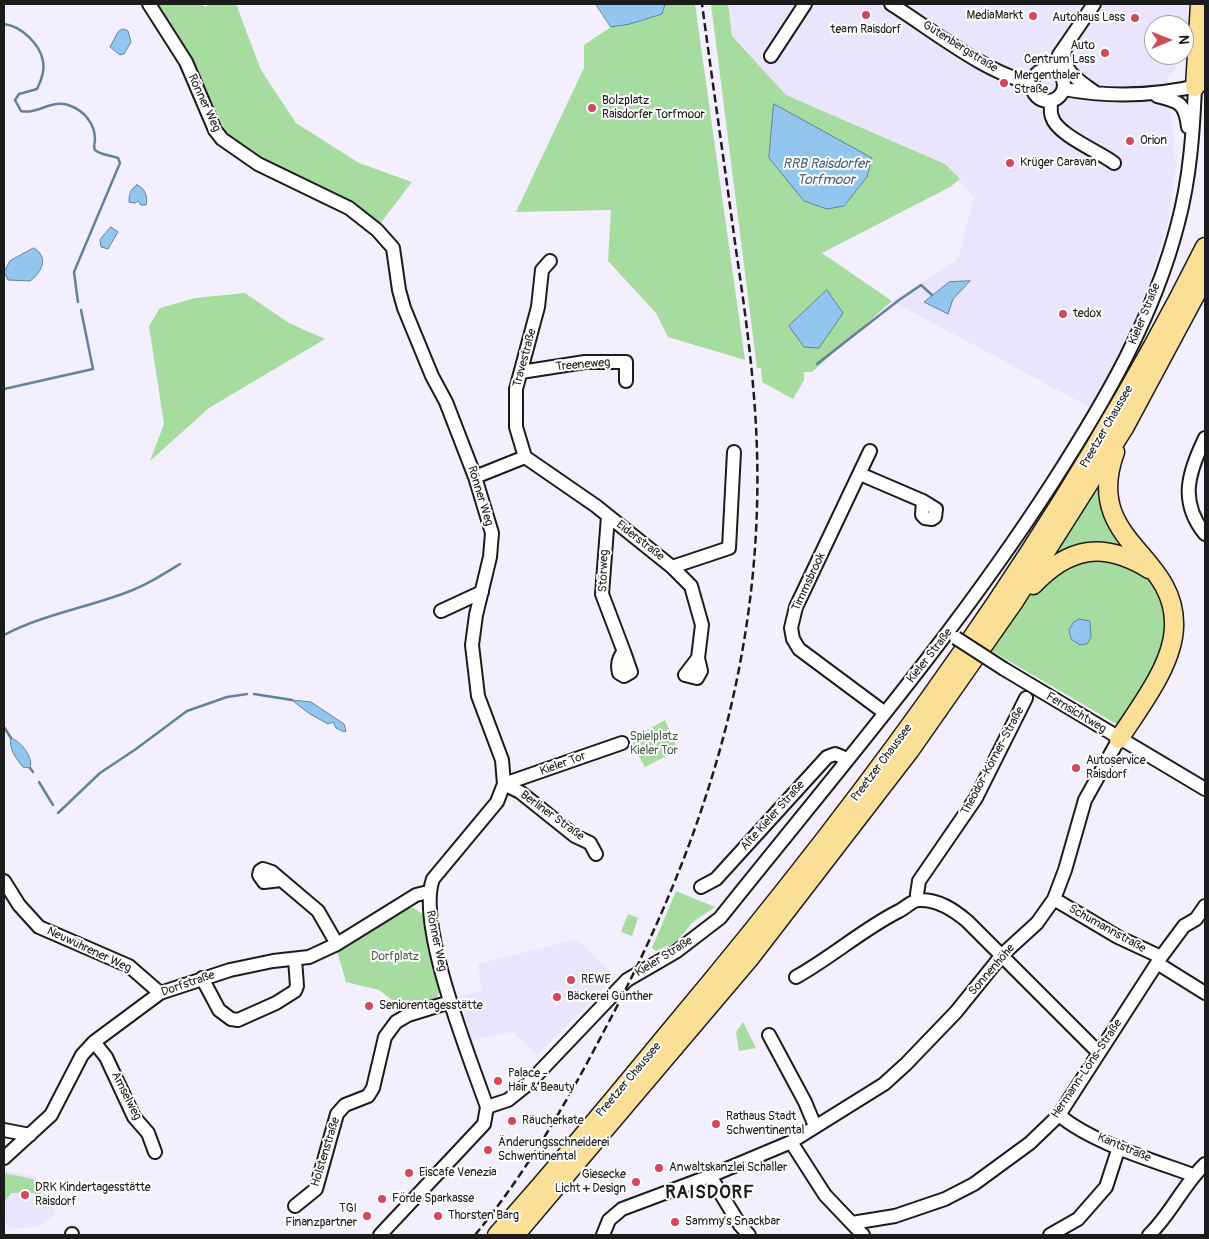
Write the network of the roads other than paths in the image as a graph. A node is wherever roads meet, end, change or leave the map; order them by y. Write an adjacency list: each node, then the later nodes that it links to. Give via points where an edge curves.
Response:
1 (149, 4): 28 (street, Rönner Weg, via 186,62 215,130 222,139 258,164 349,208 377,230 393,248 404,308)
2 (805, 4): 7 (street)
3 (891, 4): 9 (street, Gutenbergstraße, via 983,63 1010,77)
4 (1094, 4): 6 (street)
5 (1200, 4): 10 (highway)
6 (1068, 43): 8 (street); 12 (street, via 1065,51 1067,67 1073,76)
7 (771, 56)
8 (1055, 70): 9 (street, via 1043,69 1033,77); 11 (street, via 1063,77)
9 (1032, 83): 14 (street, via 1034,94)
10 (1200, 86): 13 (street); 16 (street, Kieler Straße)
11 (1064, 89): 12 (street); 14 (street)
12 (1098, 94): 13 (street)
13 (1150, 95): 16 (street, via 1180,104 1186,111)
14 (1051, 101): 15 (street, via 1052,117 1057,125)
15 (1114, 163)
16 (1191, 164): 39 (street, Kieler Straße, via 1172,244 1130,350 1100,407)
17 (1205, 247): 84 (highway, Preetzer Chaussee, via 1169,318 1084,466 990,613 916,719 738,950)
18 (550, 261): 20 (street, Travestraße, via 542,270 538,308)
19 (1205, 277): 22 (highway, Preetzer Chaussee)
20 (521, 372): 21 (street, Treeneweg, via 585,362 626,362); 26 (street, Travestraße, via 516,389 515,415)
21 (626, 381)
22 (1124, 428): 35 (highway, via 1109,470 1108,498 1118,525); 37 (highway, Preetzer Chaussee)
23 (1205, 438): 30 (street, via 1191,474 1188,504)
24 (870, 451): 27 (street, Timmsbrook)
25 (734, 452): 34 (street, Eiderstraße, via 729,548)
26 (526, 457): 28 (street); 32 (street, Eiderstraße)
27 (860, 474): 29 (street); 43 (street, Timmsbrook, via 796,607 791,628 799,649)
28 (475, 477): 36 (street, Rönner Weg, via 492,533)
29 (923, 501)
30 (1191, 512): 31 (street); 33 (street)
31 (1205, 514)
32 (608, 516): 34 (street, Eiderstraße); 40 (street, Störweg, via 602,594)
33 (1205, 534)
34 (672, 567): 41 (street, via 691,586 702,625)
35 (1153, 571): 37 (highway, via 1117,553 1100,550 1080,552 1046,572); 44 (highway, via 1172,605 1171,647)
36 (482, 592): 38 (street); 47 (street, Rönner Weg, via 473,630 474,672 478,696 502,760)
37 (1015, 600): 85 (highway, Preetzer Chaussee, via 904,757 749,959)
38 (441, 611)
39 (952, 636): 43 (street, Kieler Straße); 44 (street, Fernsichtweg, bridge)
40 (624, 652)
41 (698, 658)
42 (1026, 698): 55 (street, Theodor-Körner-Straße, via 976,798 919,881)
43 (886, 713): 46 (street, Kieler Straße)
44 (1119, 739): 48 (street, Fernsichtweg); 54 (street, Sonnenhöhe, via 1085,800)
45 (622, 743): 47 (street, Kieler Tor)
46 (847, 759): 52 (street, Alte Kieler Straße, via 834,754 826,757 716,879); 69 (street, Kieler Straße, via 720,918 677,951 627,980 528,1084 508,1100)
47 (504, 784): 49 (street, Berliner Straße, via 520,792 575,836 590,844); 53 (street, Rönner Weg, via 497,802 433,879)
48 (1205, 790)
49 (596, 854)
50 (281, 880): 57 (street, via 318,911)
51 (4, 881): 63 (street, Neuwührener Weg, via 19,905 39,927 129,966)
52 (701, 887)
53 (428, 892): 57 (street, Dorfstraße, via 416,895); 65 (street, Rönner Weg, via 438,956)
54 (1054, 899): 58 (street, Sonnenhöhe, via 1037,923); 60 (street, Schumannstraße)
55 (918, 900): 58 (street, via 955,910); 61 (street, via 885,917)
56 (1205, 906): 60 (street, Hermann-Löns-Straße, via 1196,919 1184,926)
57 (337, 944): 59 (street, Dorfstraße)
58 (1002, 956): 68 (street); 71 (street, Sonnenhöhe, via 956,1012 884,1084)
59 (295, 959): 62 (street, Dorfstraße, via 258,964); 62 (street, via 297,986 294,991 238,1020 219,1010)
60 (1159, 960): 64 (street, Schumannstraße); 68 (street, Hermann-Löns-Straße)
61 (796, 977)
62 (202, 978): 63 (street, Dorfstraße)
63 (160, 993): 67 (street, Dorfstraße)
64 (1205, 993)
65 (450, 1002): 69 (street, Rönner Weg); 81 (street, Holstenstraße, via 408,1014 396,1022 385,1037 373,1088 368,1096 345,1105 337,1114 316,1189)
66 (769, 1035): 71 (street)
67 (94, 1042): 73 (street, Dorfstraße, via 82,1056 51,1115); 76 (street, Amselweg, via 106,1057 134,1117 148,1133)
68 (1099, 1053): 70 (street, Hermann-Löns-Straße)
69 (487, 1107): 83 (street, via 484,1124)
70 (1059, 1115): 75 (street, Kantstraße, via 1068,1123); 82 (street, Hermann-Löns-Straße, via 1030,1143 974,1184 945,1199 894,1216)
71 (815, 1126): 74 (street, Sonnenhöhe)
72 (4, 1130): 73 (street)
73 (30, 1135): 77 (street, Dorfstraße)
74 (791, 1142): 80 (street, Sonnenhöhe); 82 (street, via 826,1195)
75 (1118, 1147): 79 (street, Kantstraße); 89 (street, via 1106,1187 1078,1219)
76 (155, 1152)
77 (4, 1158)
78 (1205, 1164): 79 (street)
79 (1194, 1175): 90 (street, via 1166,1217)
80 (710, 1176): 86 (street, Sonnenhöhe, via 622,1209 609,1220); 87 (street, via 740,1226)
81 (295, 1206)
82 (852, 1223): 88 (street)
83 (380, 1235)
84 (496, 1235)
85 (515, 1235)
86 (603, 1235)
87 (749, 1235)
88 (863, 1235)
89 (1050, 1235)
90 (1149, 1235)

